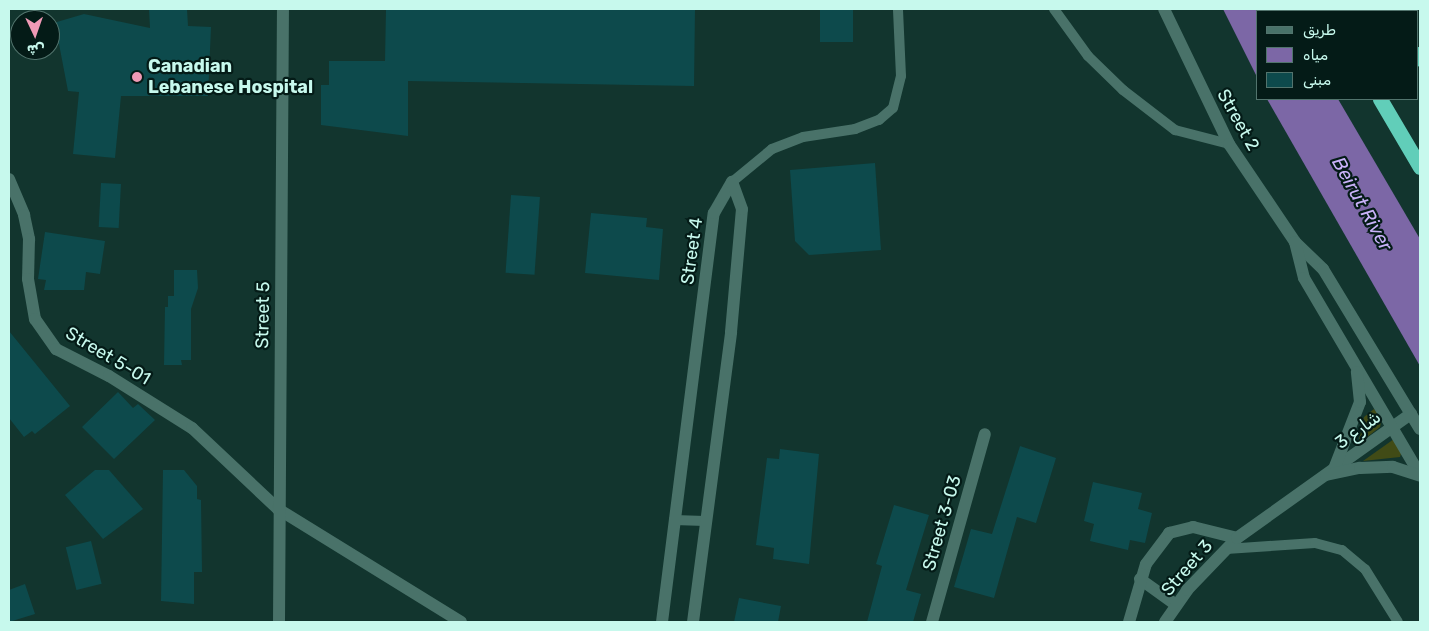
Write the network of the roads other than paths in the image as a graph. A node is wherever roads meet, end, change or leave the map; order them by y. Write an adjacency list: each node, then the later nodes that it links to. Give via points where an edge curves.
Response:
1 (283, 9): 18 (street, Street 5)
2 (898, 9): 9 (lane, via 901,76 893,108 879,120 855,129 803,137 772,149)
3 (1054, 9): 6 (lane, via 1088,56 1175,130)
4 (1164, 9): 6 (street, Street 2)
5 (1381, 100): 7 (highway)
6 (1229, 144): 10 (street, Street 2)
7 (1420, 167)
8 (9, 179): 18 (street, Street 5-01, via 24,215 29,239 28,278 35,320 56,349 109,376 192,428)
9 (732, 182): 19 (street, Street 4, via 714,213); 20 (street, via 742,209 731,332)
10 (1295, 242): 11 (street, via 1304,278); 12 (street, via 1324,268)
11 (1352, 355): 13 (street); 16 (street, via 1360,402)
12 (1411, 414): 13 (street, شارع 3); 14 (street)
13 (1392, 427): 16 (street, شارع 3); 17 (street)
14 (1420, 428)
15 (985, 434): 29 (street, Street 3-03)
16 (1330, 472): 17 (street, via 1393,467); 21 (street, Street 3)
17 (1420, 476)
18 (278, 509): 25 (street, Street 5); 26 (street, Street 5-01)
19 (674, 520): 20 (lane); 27 (street, Street 4)
20 (705, 521): 28 (street)
21 (1237, 538): 22 (street, Street 3); 23 (street, Street 3, via 1193,527 1169,532 1160,540)
22 (1226, 549): 24 (street, Street 3); 32 (lane, via 1315,543 1342,550 1365,570)
23 (1140, 579): 24 (street); 30 (street, Street 3)
24 (1176, 605): 31 (street, Street 3)
25 (279, 622)
26 (461, 622)
27 (662, 622)
28 (693, 622)
29 (932, 622)
30 (1129, 622)
31 (1165, 622)
32 (1398, 622)

